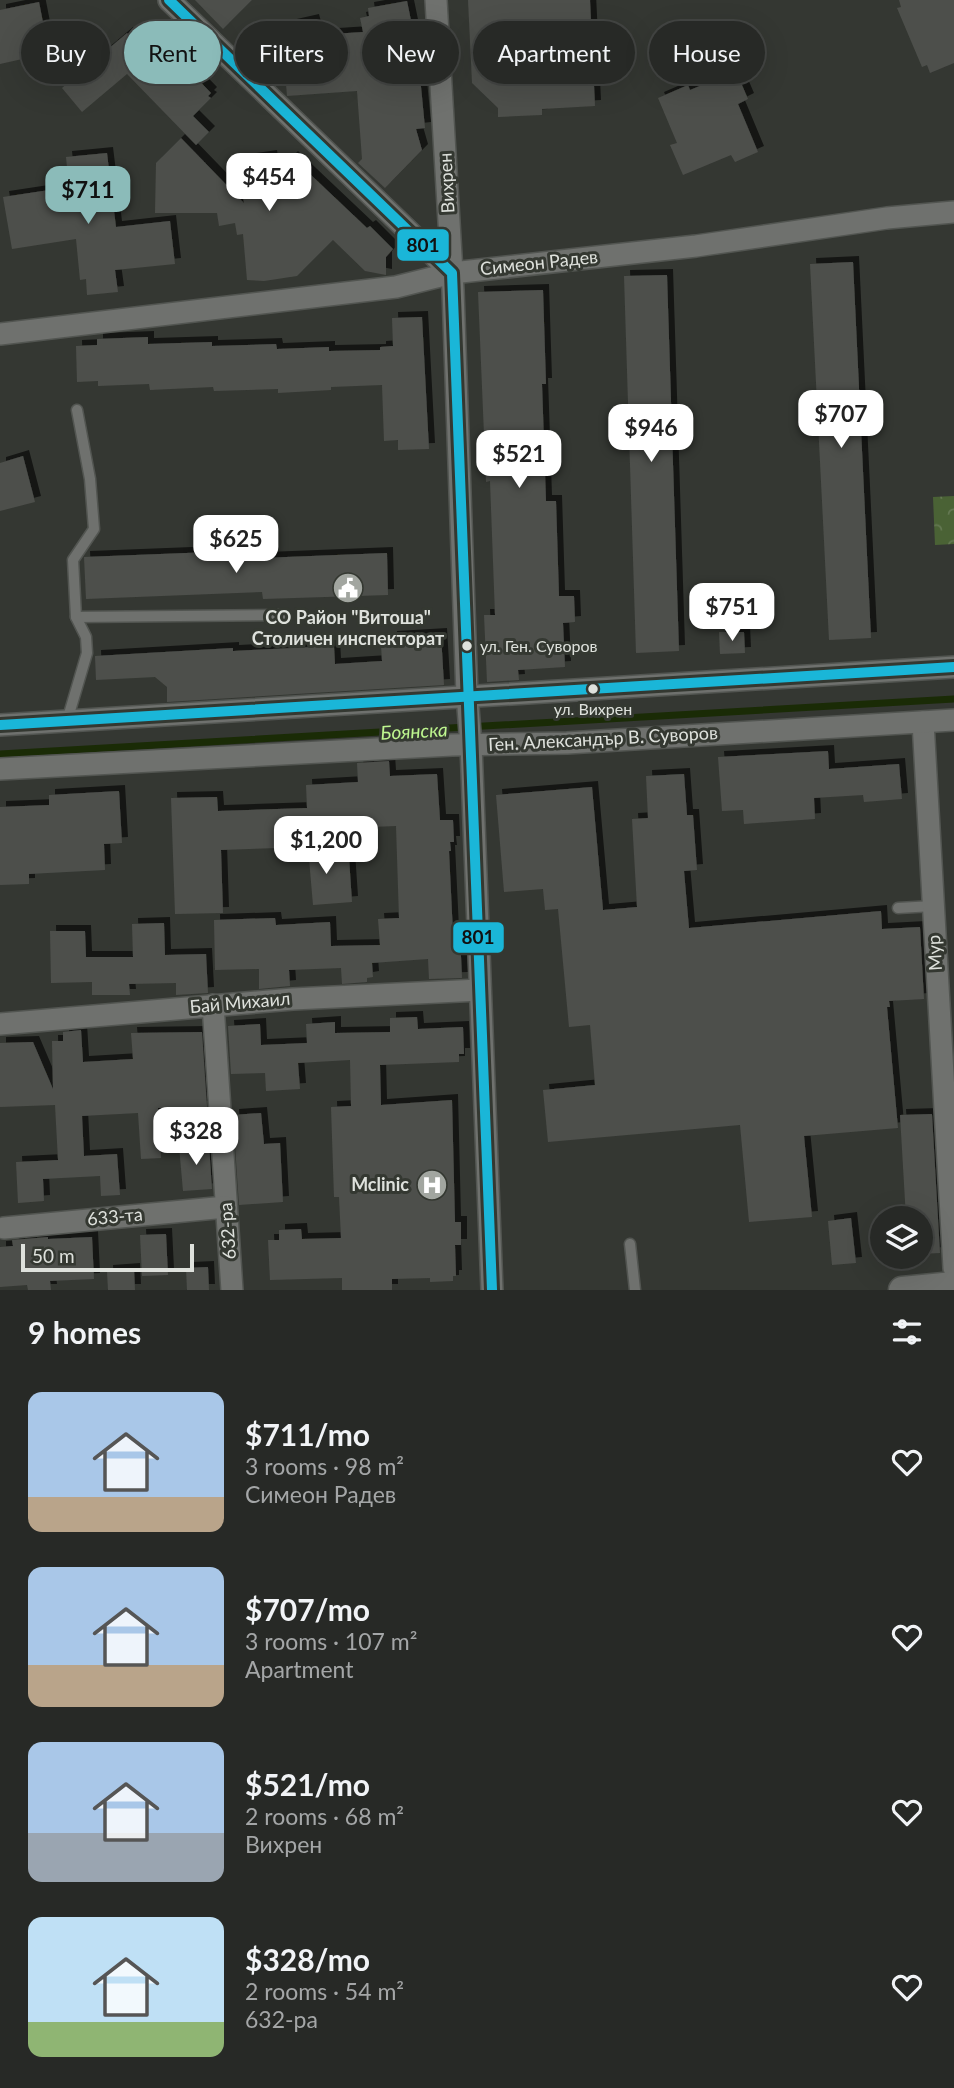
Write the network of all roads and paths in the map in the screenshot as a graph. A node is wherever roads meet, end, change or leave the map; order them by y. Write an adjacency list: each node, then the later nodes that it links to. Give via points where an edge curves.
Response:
1 (169, 0): 4 (street)
2 (436, 0): 4 (street, Вихрен)
3 (954, 212): 4 (street, Симеон Радев)
4 (452, 273): 5 (street, Симеон Радев, via 396,287); 10 (street, Вихрен)
5 (0, 334)
6 (77, 410): 8 (lane, via 94,529 73,560)
7 (282, 615): 8 (lane)
8 (76, 617): 12 (lane, via 86,637 87,653)
9 (954, 667): 10 (street)
10 (467, 695): 12 (street); 15 (street, Вихрен)
11 (954, 720): 13 (street, Ген. Александър В. Суворов)
12 (67, 721): 14 (street)
13 (923, 722): 15 (street, Ген. Александър В. Суворов); 17 (street, Мур)
14 (0, 725)
15 (471, 745): 16 (street, Ген. Александър В. Суворов); 19 (street, Вихрен)
16 (0, 769)
17 (933, 906): 18 (lane); 22 (street, Мур)
18 (898, 908)
19 (480, 990): 20 (street, Бай Михаил); 29 (street, Вихрен)
20 (213, 1005): 21 (street, Бай Михаил); 23 (street, 632-ра)
21 (0, 1024)
22 (948, 1087): 26 (street, Мур)
23 (226, 1207): 24 (street, 633-та); 28 (street, 632-ра)
24 (4, 1228)
25 (630, 1244): 30 (lane)
26 (954, 1268)
27 (954, 1285): 31 (street)
28 (232, 1290)
29 (492, 1290)
30 (635, 1290)
31 (902, 1290)

